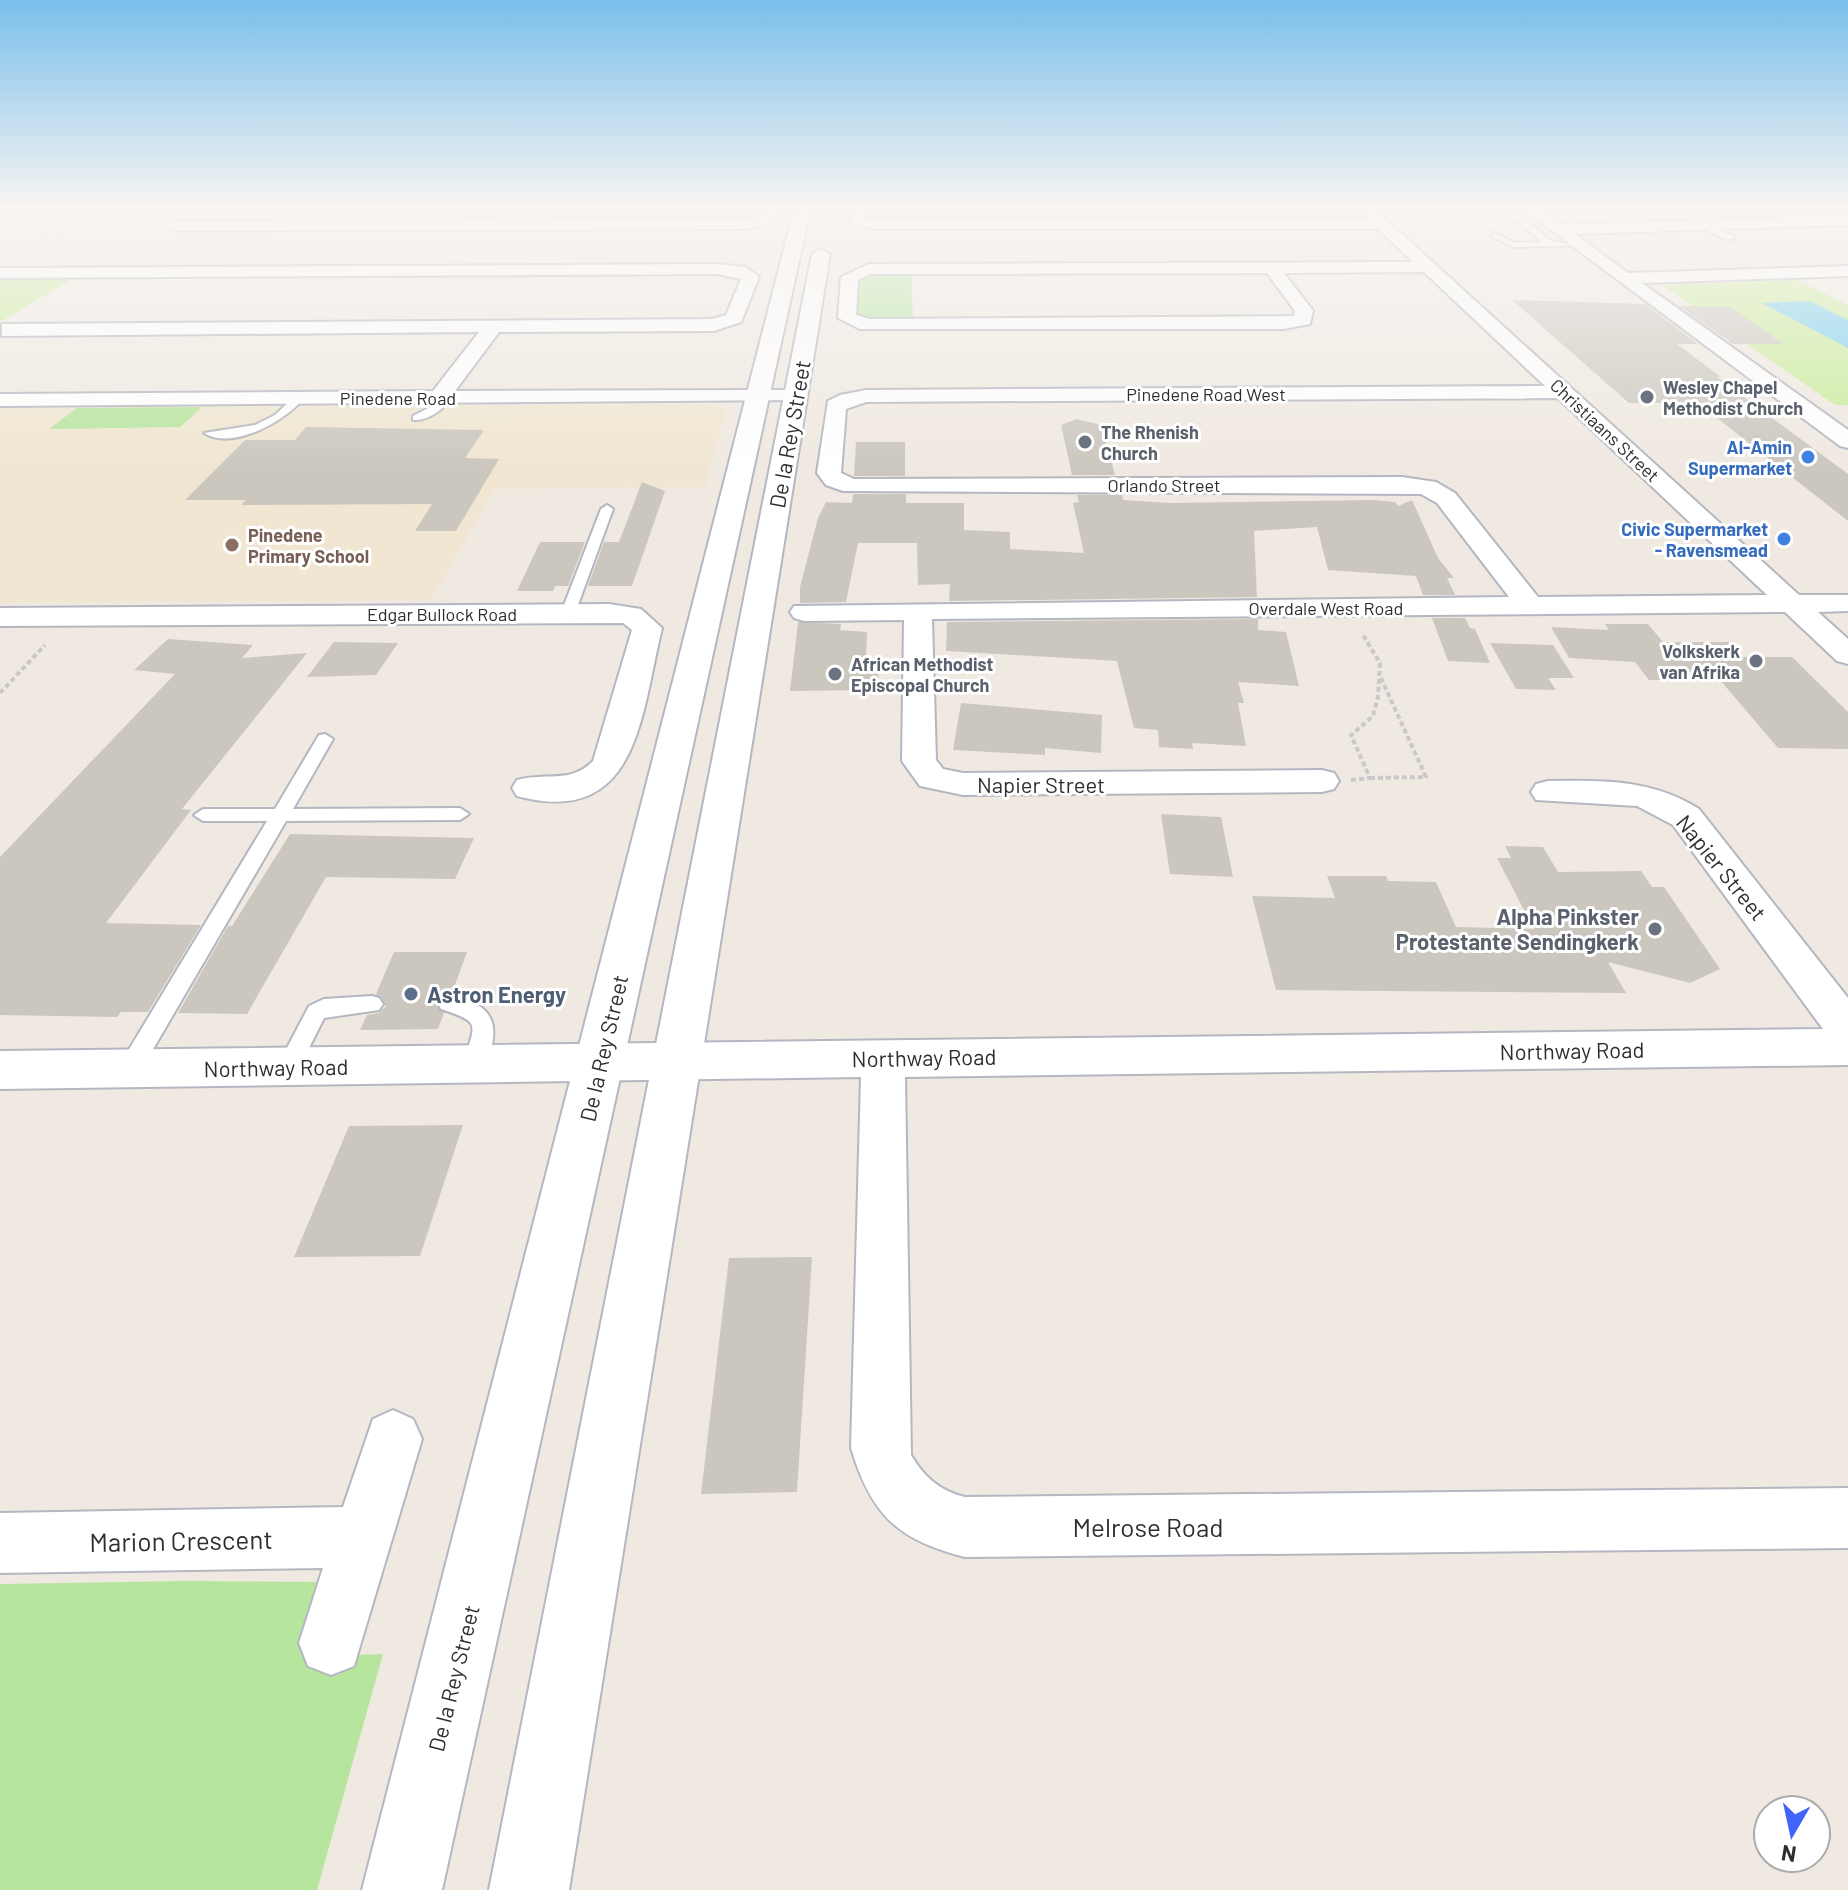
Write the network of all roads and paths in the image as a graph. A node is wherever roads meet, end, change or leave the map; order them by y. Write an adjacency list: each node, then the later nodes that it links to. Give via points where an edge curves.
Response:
1 (743, 294): 9 (street, via 734,318 714,325)
2 (791, 294): 12 (main road, De la Rey Street)
3 (807, 294): 12 (main road, De la Rey Street)
4 (849, 294): 5 (street, via 847,318 867,325 1303,320 1304,311)
5 (1291, 294)
6 (1458, 294): 11 (street, Christiaans Street)
7 (1647, 294): 19 (street)
8 (29, 314): 10 (street)
9 (493, 327): 10 (street); 14 (street)
10 (1, 331)
11 (1564, 392): 15 (street, Pinedene Road West); 24 (street, Christiaans Street)
12 (777, 396): 14 (street, Pinedene Road); 48 (main road, De la Rey Street); 49 (main road, De la Rey Street, via 705,610)
13 (299, 398): 14 (street, Pinedene Road); 16 (street, Pinedene Road); 20 (lane, via 280,419 250,433)
14 (442, 398): 18 (lane, via 440,406)
15 (847, 399): 25 (street, Orlando Street, via 836,406 829,473 852,486 1427,487 1446,498)
16 (0, 400)
17 (1848, 417): 19 (street)
18 (417, 418)
19 (1817, 418): 21 (street)
20 (210, 433)
21 (1848, 441)
22 (607, 509): 29 (lane)
23 (1848, 603): 24 (street, Overdale West Road)
24 (1793, 604): 25 (street, Overdale West Road); 32 (street, Christiaans Street)
25 (1530, 606): 26 (street, Overdale West Road)
26 (1346, 607): 27 (street, Overdale West Road); 33 (path, via 1380,663)
27 (918, 611): 28 (street, Overdale West Road); 37 (street, Napier Street, via 919,761 932,778 963,784)
28 (804, 612)
29 (568, 613): 31 (street, Edgar Bullock Road); 38 (street, Edgar Bullock Road, via 620,613 639,618 647,628 613,756 603,774 582,787)
30 (0, 617): 31 (street, Edgar Bullock Road)
31 (75, 617): 34 (path)
32 (1848, 655)
33 (1379, 675): 36 (path, via 1373,716 1351,735); 36 (path, via 1426,777)
34 (0, 693)
35 (325, 739): 40 (lane)
36 (1370, 778): 37 (path)
37 (1322, 781)
38 (529, 788)
39 (1548, 792): 45 (street, Napier Street, via 1624,792 1651,797 1676,810)
40 (278, 814): 41 (lane); 42 (lane); 52 (lane)
41 (460, 814)
42 (203, 815)
43 (448, 1003): 50 (lane, via 480,1015 484,1027)
44 (372, 1004): 51 (lane, via 316,1012)
45 (1848, 1030)
46 (1848, 1047): 47 (street, Northway Road)
47 (883, 1057): 48 (street, Northway Road); 55 (street, Melrose Road, via 880,1448 897,1491 916,1510 940,1522 965,1527)
48 (677, 1062): 49 (street, Northway Road); 60 (main road, De la Rey Street)
49 (598, 1064): 50 (street, Northway Road); 59 (main road, De la Rey Street)
50 (474, 1065): 51 (street, Northway Road)
51 (288, 1067): 52 (street, Northway Road)
52 (130, 1068): 53 (street, Northway Road)
53 (0, 1070)
54 (393, 1439): 56 (street)
55 (1848, 1518)
56 (362, 1537): 57 (street, Marion Crescent); 58 (street)
57 (0, 1543)
58 (331, 1643)
59 (402, 1890)
60 (529, 1890)

